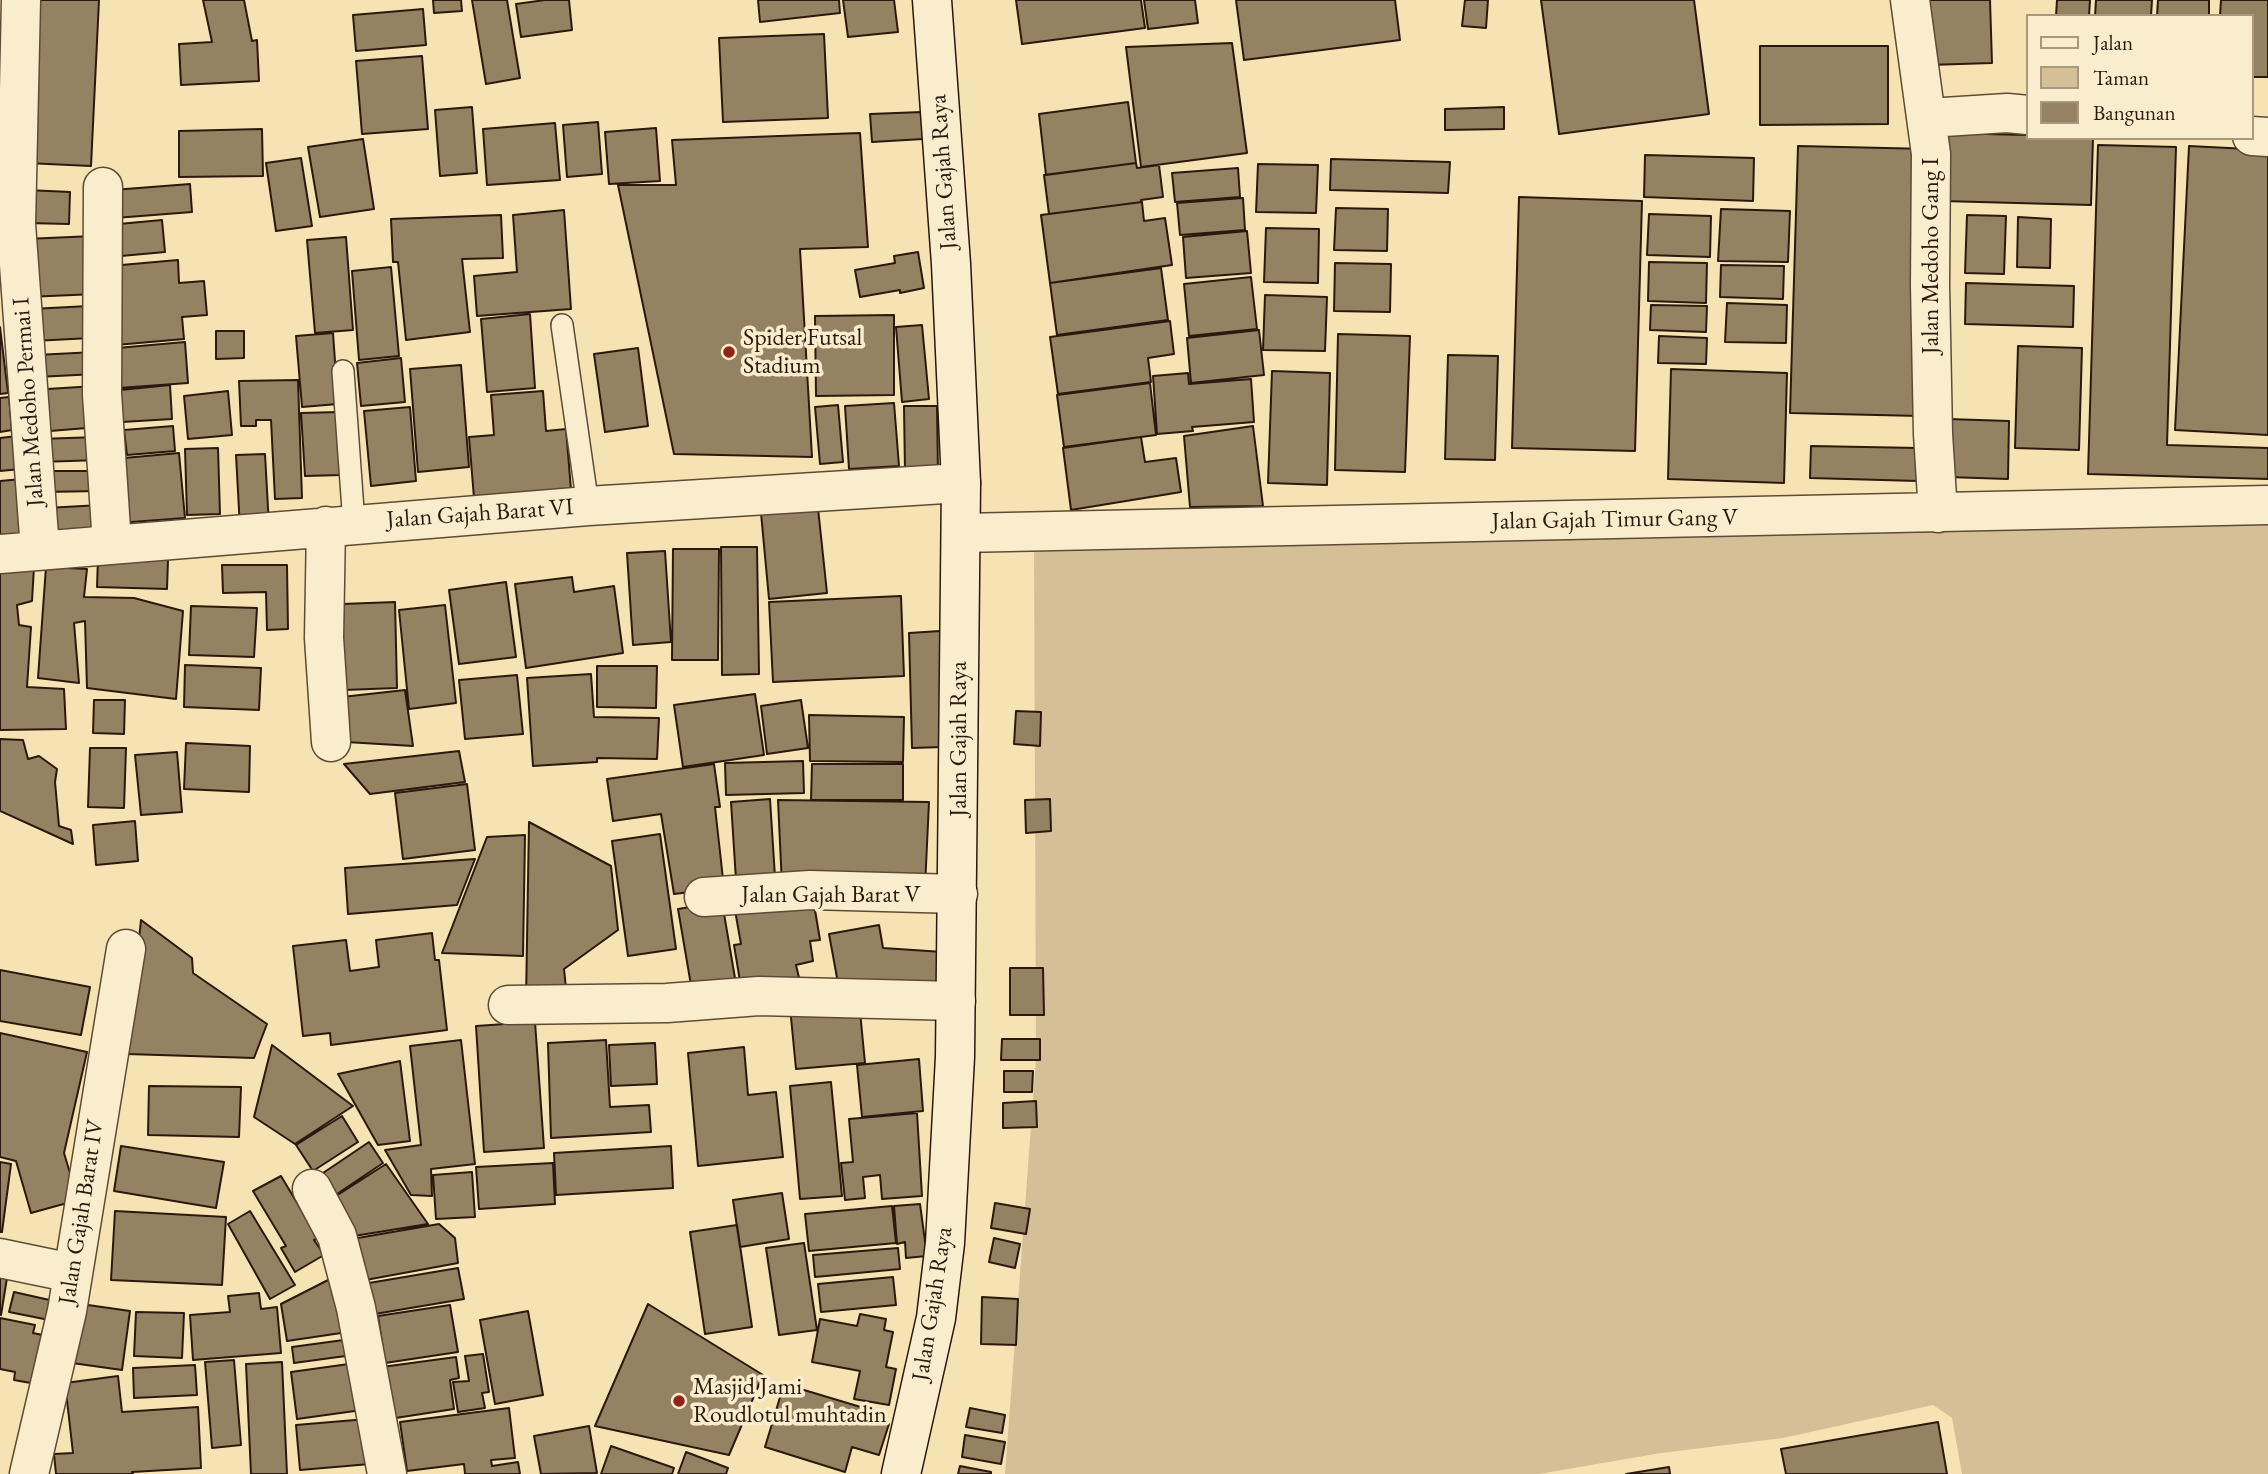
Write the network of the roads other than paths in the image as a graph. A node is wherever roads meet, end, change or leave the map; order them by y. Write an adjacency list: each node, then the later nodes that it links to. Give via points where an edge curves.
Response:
1 (21, 0): 6 (street, Jalan Medoho Permai I)
2 (932, 0): 10 (street, Jalan Gajah Raya)
3 (1910, 0): 5 (street, Jalan Medoho Gang I)
4 (2026, 114): 5 (street)
5 (1928, 118): 13 (street, Jalan Medoho Gang I)
6 (8, 170): 17 (street, Jalan Medoho Permai I)
7 (103, 187): 16 (street, via 102,394)
8 (562, 325): 12 (lane)
9 (343, 371): 14 (lane)
10 (961, 483): 12 (street, Jalan Gajah Barat VI); 15 (street, Jalan Gajah Raya)
11 (2268, 505): 13 (street, Jalan Gajah Timur Gang V)
12 (587, 506): 14 (street, Jalan Gajah Barat VI)
13 (1938, 513): 15 (street, Jalan Gajah Timur Gang V)
14 (340, 525): 16 (street, Jalan Gajah Barat VI); 19 (street, via 324,638)
15 (961, 533): 20 (street, Jalan Gajah Raya)
16 (112, 544): 17 (street, Jalan Gajah Barat VI)
17 (40, 550): 18 (street, Jalan Gajah Barat VI)
18 (0, 554)
19 (331, 742)
20 (958, 894): 21 (street, Jalan Gajah Barat V, via 810,890); 23 (street, Jalan Gajah Raya)
21 (704, 897)
22 (126, 949): 27 (street, Jalan Gajah Barat IV)
23 (956, 1001): 24 (street, via 759,996 667,1003); 30 (street, Jalan Gajah Raya, via 945,1243 936,1318)
24 (508, 1005)
25 (312, 1189): 29 (street, via 337,1236 356,1308)
26 (0, 1258): 27 (street)
27 (72, 1273): 28 (street, Jalan Gajah Barat IV, via 66,1311)
28 (19, 1472)
29 (387, 1474)
30 (901, 1474)

